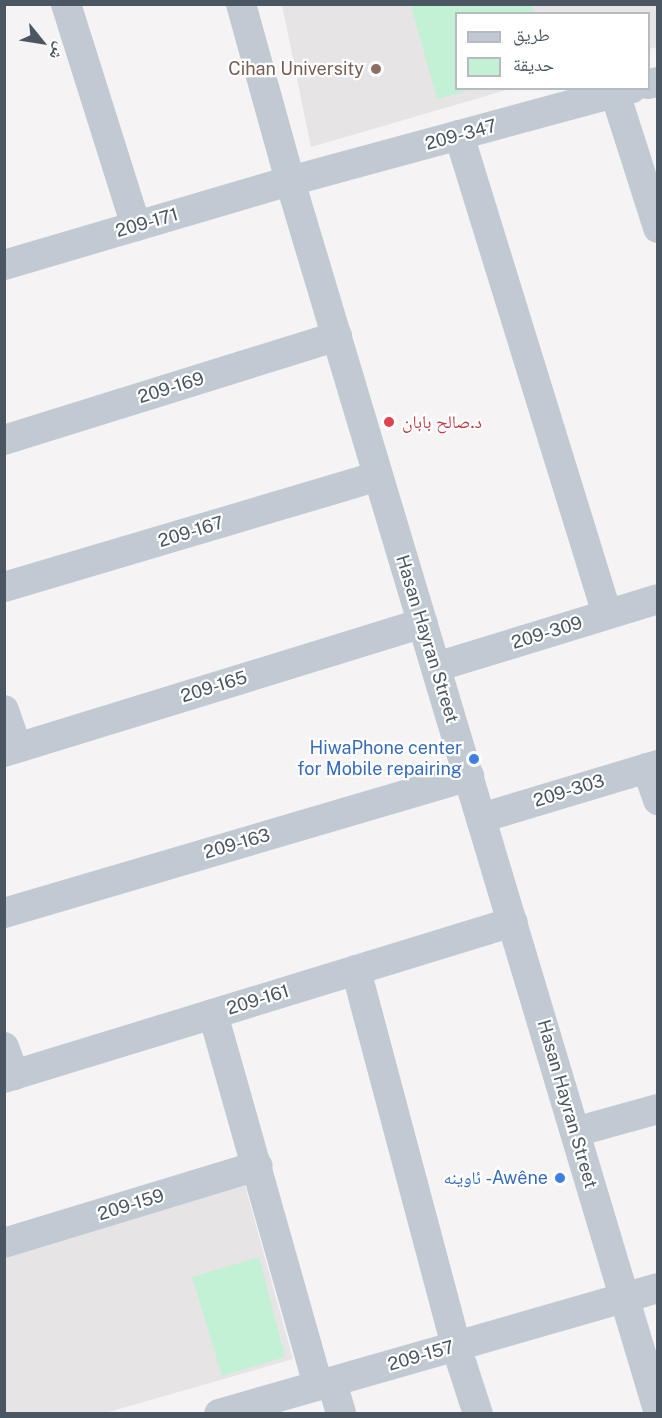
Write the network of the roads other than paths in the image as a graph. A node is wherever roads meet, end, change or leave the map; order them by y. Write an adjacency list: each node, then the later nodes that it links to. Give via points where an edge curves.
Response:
1 (66, 4): 6 (street)
2 (241, 4): 5 (street, Hasan Hayran Street)
3 (624, 91): 4 (street, 209-347); 7 (street)
4 (459, 135): 5 (street, 209-347); 14 (street)
5 (290, 181): 6 (street, 209-171); 9 (street, Hasan Hayran Street)
6 (136, 226): 8 (street, 209-171)
7 (657, 228)
8 (4, 265)
9 (337, 336): 10 (street, 209-169); 11 (street, Hasan Hayran Street)
10 (4, 440)
11 (378, 476): 12 (street, 209-167); 15 (street, Hasan Hayran Street)
12 (4, 587)
13 (657, 599): 14 (street, 209-309)
14 (607, 614): 16 (street, 209-309)
15 (423, 623): 16 (street, Hasan Hayran Street); 18 (street, 209-165)
16 (436, 667): 20 (street, Hasan Hayran Street)
17 (4, 710): 18 (street)
18 (11, 750)
19 (652, 766): 21 (street); 22 (street, 209-303)
20 (469, 776): 22 (street, Hasan Hayran Street); 23 (street, 209-163)
21 (657, 800)
22 (481, 818): 24 (street, Hasan Hayran Street)
23 (4, 913)
24 (513, 922): 25 (street, 209-161); 30 (street, Hasan Hayran Street)
25 (356, 970): 26 (street, 209-161); 35 (street)
26 (213, 1014): 28 (street, 209-161); 31 (street)
27 (4, 1047): 28 (street)
28 (9, 1077)
29 (657, 1109): 30 (street)
30 (575, 1132): 34 (street, Hasan Hayran Street)
31 (258, 1166): 32 (street, 209-159); 36 (street)
32 (4, 1243)
33 (657, 1288): 34 (street, 209-157)
34 (624, 1299): 35 (street, 209-157); 37 (street, Hasan Hayran Street)
35 (456, 1346): 36 (street, 209-157); 40 (street)
36 (325, 1384): 38 (street, 209-157); 39 (street)
37 (657, 1410)
38 (219, 1413)
39 (341, 1413)
40 (478, 1413)

